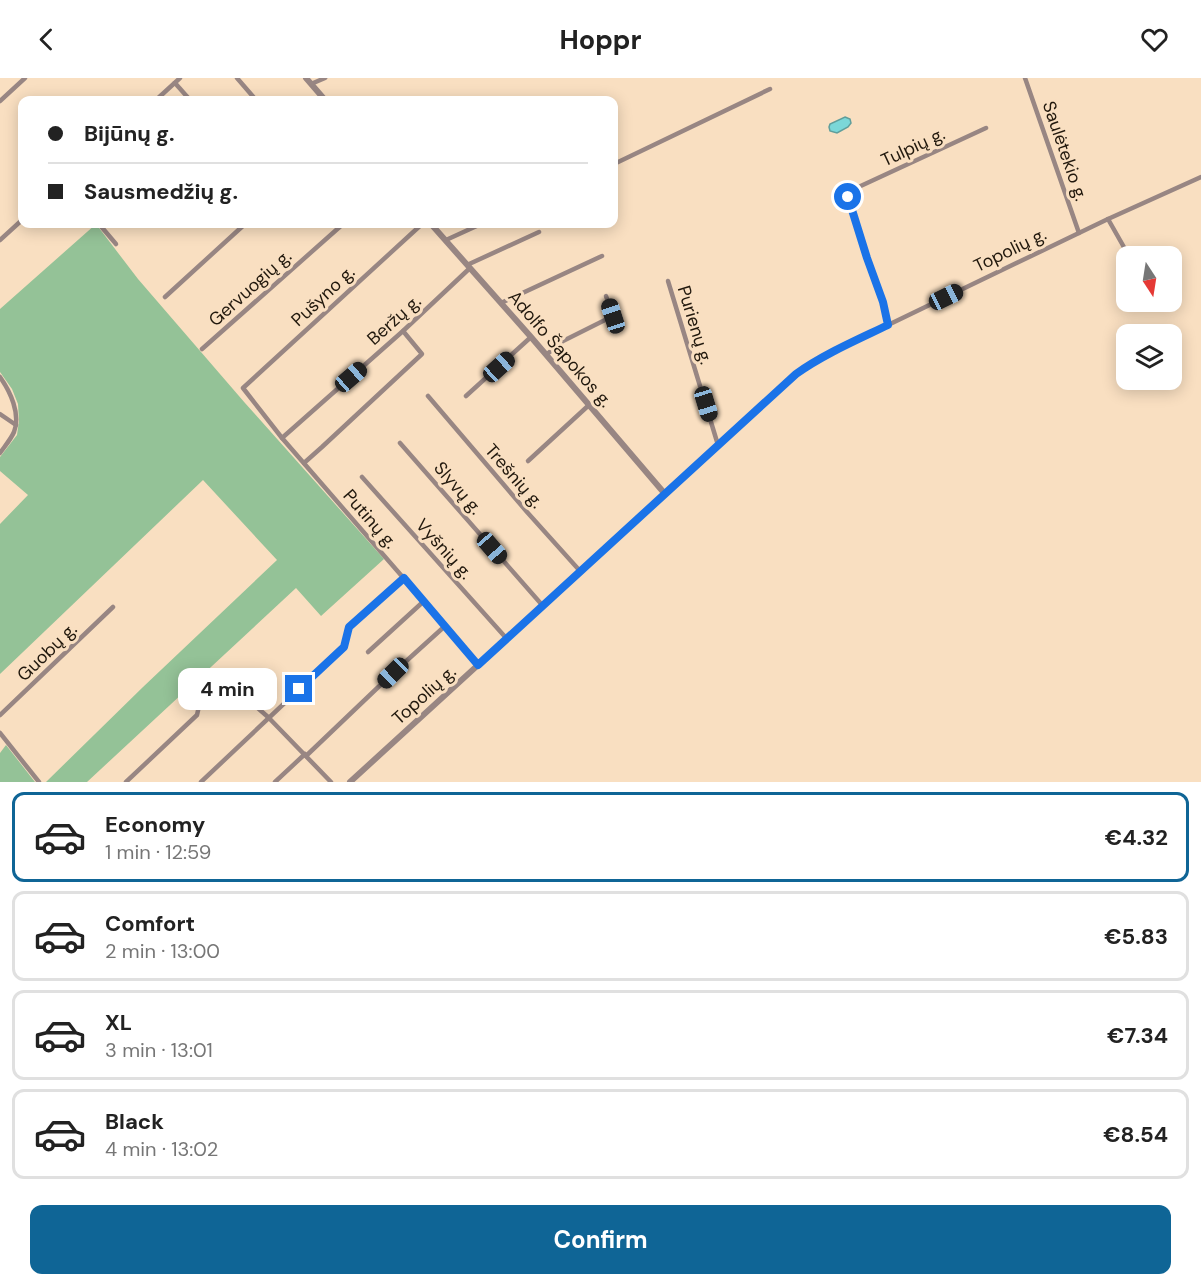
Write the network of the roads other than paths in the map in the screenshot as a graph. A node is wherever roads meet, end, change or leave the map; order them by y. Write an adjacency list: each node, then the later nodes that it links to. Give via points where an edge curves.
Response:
1 (26, 78): 14 (street)
2 (180, 78): 7 (street)
3 (237, 78): 12 (street)
4 (306, 78): 8 (street)
5 (325, 78): 8 (street)
6 (1025, 78): 27 (street, Saulėtekio g.)
7 (175, 83): 10 (street); 11 (street)
8 (311, 84): 13 (street)
9 (770, 89): 16 (street)
10 (160, 96)
11 (186, 96)
12 (253, 96)
13 (322, 96)
14 (0, 101)
15 (986, 128): 38 (street, Tulpių g., via 852,190 848,197)
16 (618, 162)
17 (1201, 177): 18 (street, Topolių g.)
18 (1108, 219): 27 (street, Topolių g.); 31 (street)
19 (18, 224): 28 (street)
20 (102, 228): 30 (street)
21 (241, 228): 36 (street)
22 (338, 228): 41 (street, Gervuogių g.)
23 (418, 228): 44 (street, Pušyno g.)
24 (435, 228): 29 (street, Adolfo Šapokos g.)
25 (473, 228): 29 (street)
26 (539, 232): 33 (street, Beržų g.)
27 (1079, 233): 38 (street, Topolių g.)
28 (0, 240)
29 (446, 240): 33 (street, Adolfo Šapokos g.)
30 (116, 244)
31 (1123, 246)
32 (602, 256): 37 (street)
33 (468, 267): 37 (street, Adolfo Šapokos g.); 39 (street, Beržų g.)
34 (668, 281): 52 (street, Purienų g.)
35 (606, 296): 42 (street, via 613,316 564,340)
36 (165, 297)
37 (501, 303): 40 (street, Adolfo Šapokos g.)
38 (888, 325): 52 (street, Topolių g., via 810,364)
39 (403, 331): 50 (street, Beržų g.); 55 (street, via 422,354)
40 (531, 337): 42 (street, Adolfo Šapokos g.); 46 (street)
41 (202, 349)
42 (546, 355): 47 (street, Adolfo Šapokos g.)
43 (0, 377): 49 (street, via 11,393)
44 (243, 388): 50 (street, Putinų g.)
45 (428, 396): 58 (street, Trešnių g.)
46 (466, 396)
47 (589, 405): 54 (street); 57 (street, Adolfo Šapokos g.)
48 (0, 414): 49 (street)
49 (16, 425): 53 (street)
50 (282, 438): 55 (street, Putinų g.)
51 (400, 443): 61 (street, Slyvų g.)
52 (718, 445): 57 (street, Topolių g.)
53 (0, 453)
54 (528, 461)
55 (303, 463): 59 (street, Putinų g.)
56 (362, 477): 64 (street, Vyšnių g.)
57 (665, 494): 58 (street, Topolių g.)
58 (580, 572): 61 (street, Topolių g.)
59 (404, 578): 60 (street, Putinų g.); 68 (street, via 349,627 344,647)
60 (424, 601): 63 (street, Putinų g.); 65 (street)
61 (543, 606): 64 (street, Topolių g.)
62 (113, 607): 67 (street, Guobų g.)
63 (445, 626): 66 (street, Putinų g.); 70 (street)
64 (507, 639): 66 (street, Topolių g.)
65 (368, 652)
66 (478, 665): 76 (street, Topolių g.)
67 (0, 715)
68 (268, 717): 70 (street); 72 (street, via 226,680 199,706 197,715); 73 (street)
69 (0, 733): 71 (street)
70 (305, 755): 74 (street); 75 (street)
71 (39, 782)
72 (126, 782)
73 (201, 782)
74 (275, 782)
75 (331, 782)
76 (350, 782)

